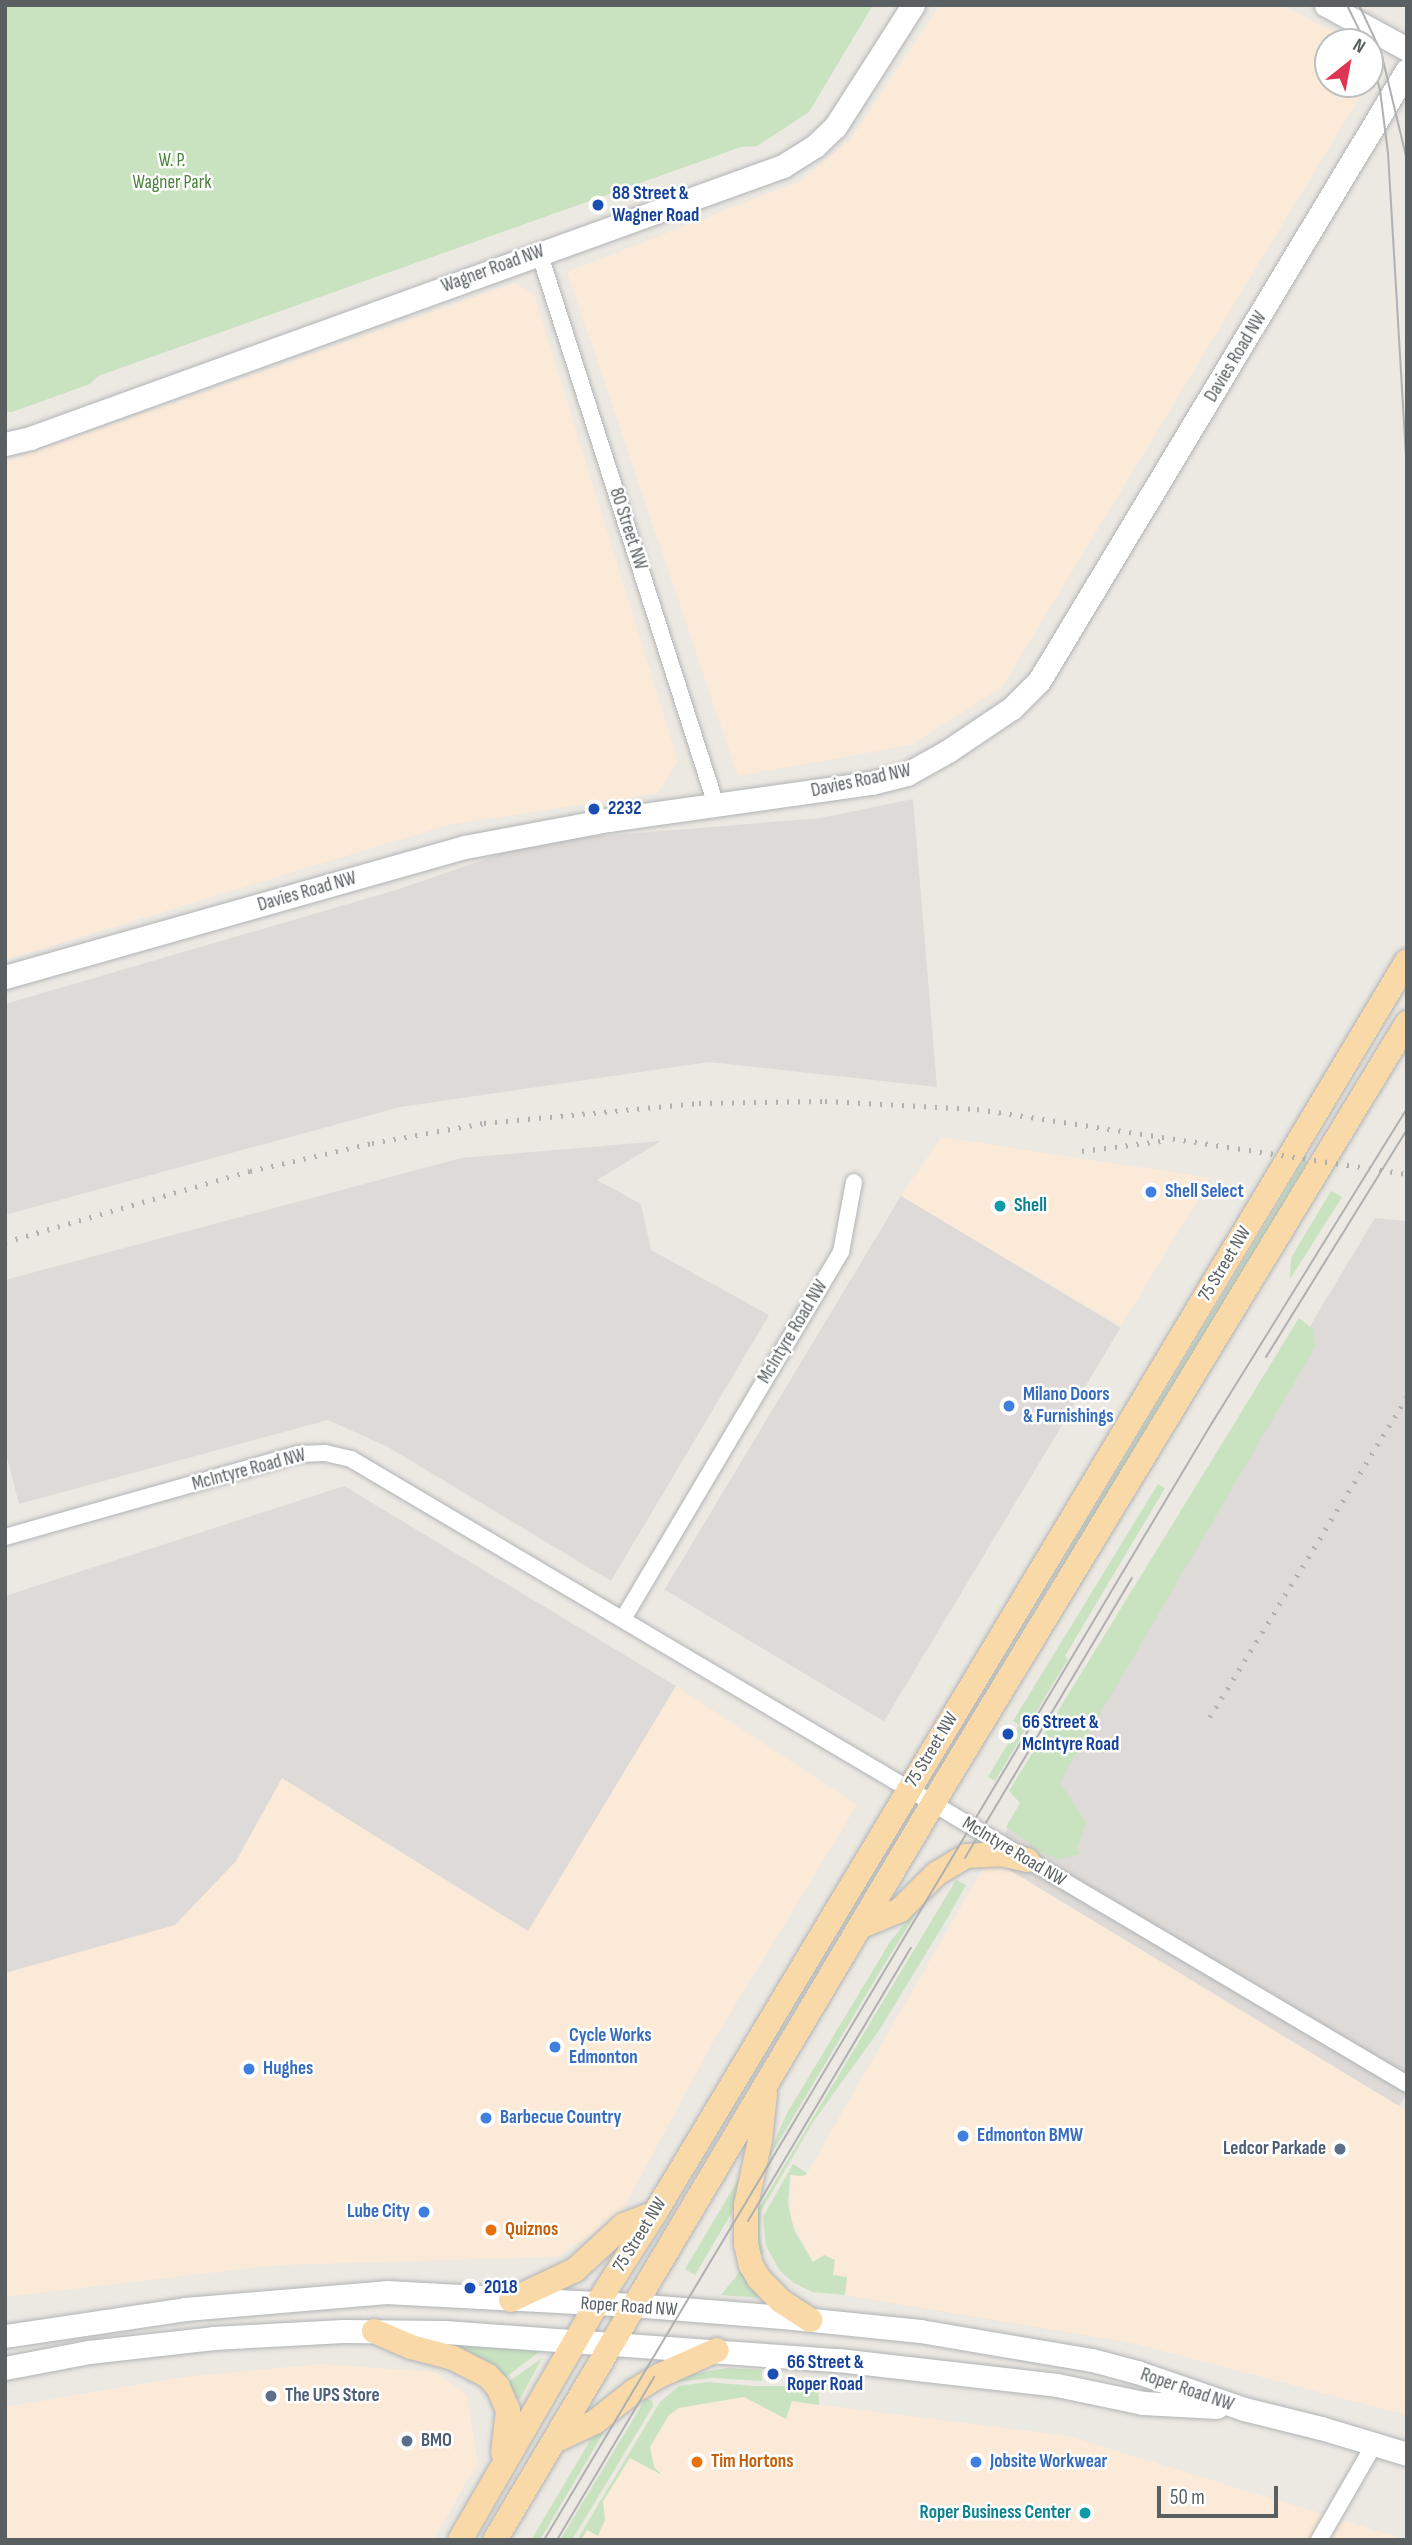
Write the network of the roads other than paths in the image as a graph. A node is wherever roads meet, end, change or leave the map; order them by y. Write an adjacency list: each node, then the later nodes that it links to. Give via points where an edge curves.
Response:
1 (913, 5): 5 (street, Wagner Road NW, via 844,116 804,154 770,172)
2 (1325, 5): 3 (street)
3 (1407, 49)
4 (1407, 70): 7 (street, Davies Road NW, via 1032,690 997,720 907,774)
5 (539, 252): 6 (street, Wagner Road NW); 7 (street, 80 Street NW)
6 (5, 444)
7 (716, 805): 9 (street, Davies Road NW, via 465,847)
8 (1407, 961): 14 (main road, 75 Street NW)
9 (5, 978)
10 (1407, 1023): 15 (main road, 75 Street NW)
11 (854, 1182): 13 (street, McIntyre Road NW, via 841,1252)
12 (5, 1537): 13 (street, McIntyre Road NW, via 298,1454 325,1453 365,1465)
13 (623, 1619): 14 (street, McIntyre Road NW)
14 (909, 1790): 15 (street, McIntyre Road NW); 20 (main road, 75 Street NW)
15 (933, 1804): 16 (street, McIntyre Road NW); 17 (main road, 75 Street NW)
16 (1027, 1860): 17 (main road, via 1001,1854 966,1856 936,1874 900,1910); 18 (street, McIntyre Road NW)
17 (862, 1926): 19 (main road, 75 Street NW)
18 (1407, 2084)
19 (766, 2086): 23 (main road, 75 Street NW); 24 (main road, via 746,2205 746,2244 760,2278 781,2301)
20 (655, 2213): 21 (main road, via 624,2225 575,2270); 22 (main road, 75 Street NW)
21 (511, 2300): 22 (street, Roper Road NW); 26 (street, Roper Road NW, via 386,2292 293,2298)
22 (597, 2304): 23 (street, Roper Road NW); 27 (main road, 75 Street NW)
23 (634, 2305): 24 (street, Roper Road NW); 28 (main road, 75 Street NW)
24 (810, 2320): 31 (street, Roper Road NW, via 920,2330 1063,2354 1137,2372)
25 (374, 2331): 27 (street, Roper Road NW); 30 (street, Roper Road NW, via 158,2343); 35 (main road, via 467,2364 498,2386 509,2420)
26 (5, 2336)
27 (576, 2340): 28 (street, Roper Road NW); 35 (main road, 75 Street NW)
28 (612, 2342): 29 (street, Roper Road NW); 32 (main road, 75 Street NW)
29 (717, 2350): 31 (street, Roper Road NW, via 1043,2384 1143,2403); 32 (main road, via 661,2375 595,2422)
30 (5, 2368)
31 (1244, 2409): 33 (street, Roper Road NW)
32 (554, 2441): 37 (main road, 75 Street NW)
33 (1375, 2443): 34 (street, Roper Road NW); 38 (street)
34 (1407, 2454)
35 (499, 2474): 36 (main road, 75 Street NW)
36 (460, 2540)
37 (495, 2540)
38 (1319, 2540)

